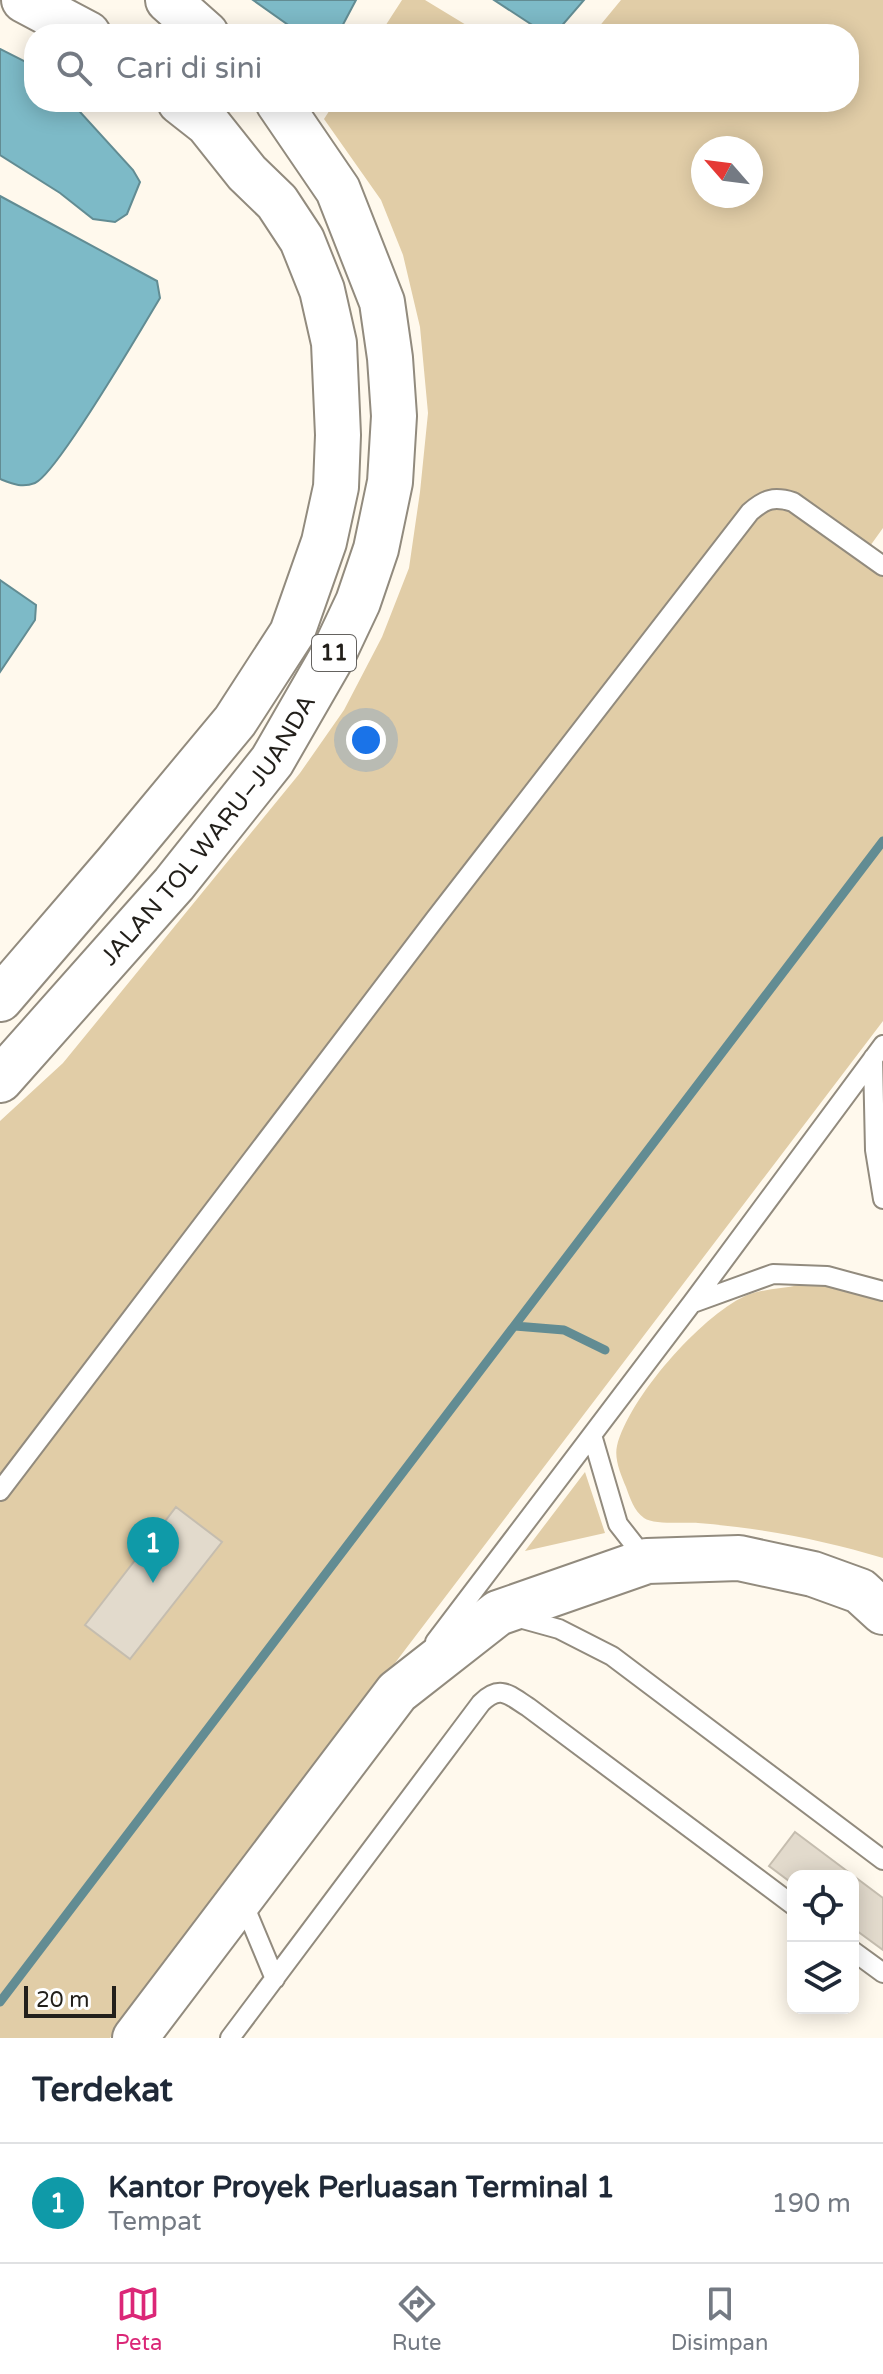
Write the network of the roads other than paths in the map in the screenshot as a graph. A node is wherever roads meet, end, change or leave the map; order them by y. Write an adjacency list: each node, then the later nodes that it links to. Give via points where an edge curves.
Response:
1 (24, 0): 3 (main road)
2 (168, 0): 4 (main road)
3 (69, 24)
4 (195, 24)
5 (193, 112): 8 (main road, JALAN TOL WARU–JUANDA / 11, via 277,202 302,240 322,290 334,343 336,487 324,542 292,633 235,721)
6 (285, 112): 10 (main road, JALAN TOL WARU–JUANDA / 11, via 338,190 382,302 394,416 390,482 376,549 333,655 272,761 174,884)
7 (883, 566): 15 (lane, via 793,502 770,498 750,512)
8 (0, 999)
9 (878, 1051): 11 (lane, via 875,1150); 13 (lane)
10 (0, 1080)
11 (883, 1199)
12 (883, 1291): 13 (lane, via 827,1276 773,1274)
13 (692, 1303): 14 (lane)
14 (592, 1435): 16 (lane, via 618,1524); 19 (lane)
15 (0, 1491)
16 (647, 1561): 17 (main road, via 739,1558 813,1574); 18 (main road)
17 (875, 1601)
18 (498, 1613): 19 (main road); 20 (lane, via 559,1629 612,1656)
19 (397, 1692): 21 (main road)
20 (883, 1860)
21 (241, 1897): 25 (lane); 26 (main road)
22 (787, 1901): 25 (lane, via 528,1707 500,1692 481,1703)
23 (859, 1955): 24 (lane)
24 (883, 1973)
25 (275, 1979): 27 (lane)
26 (135, 2038)
27 (230, 2038)

